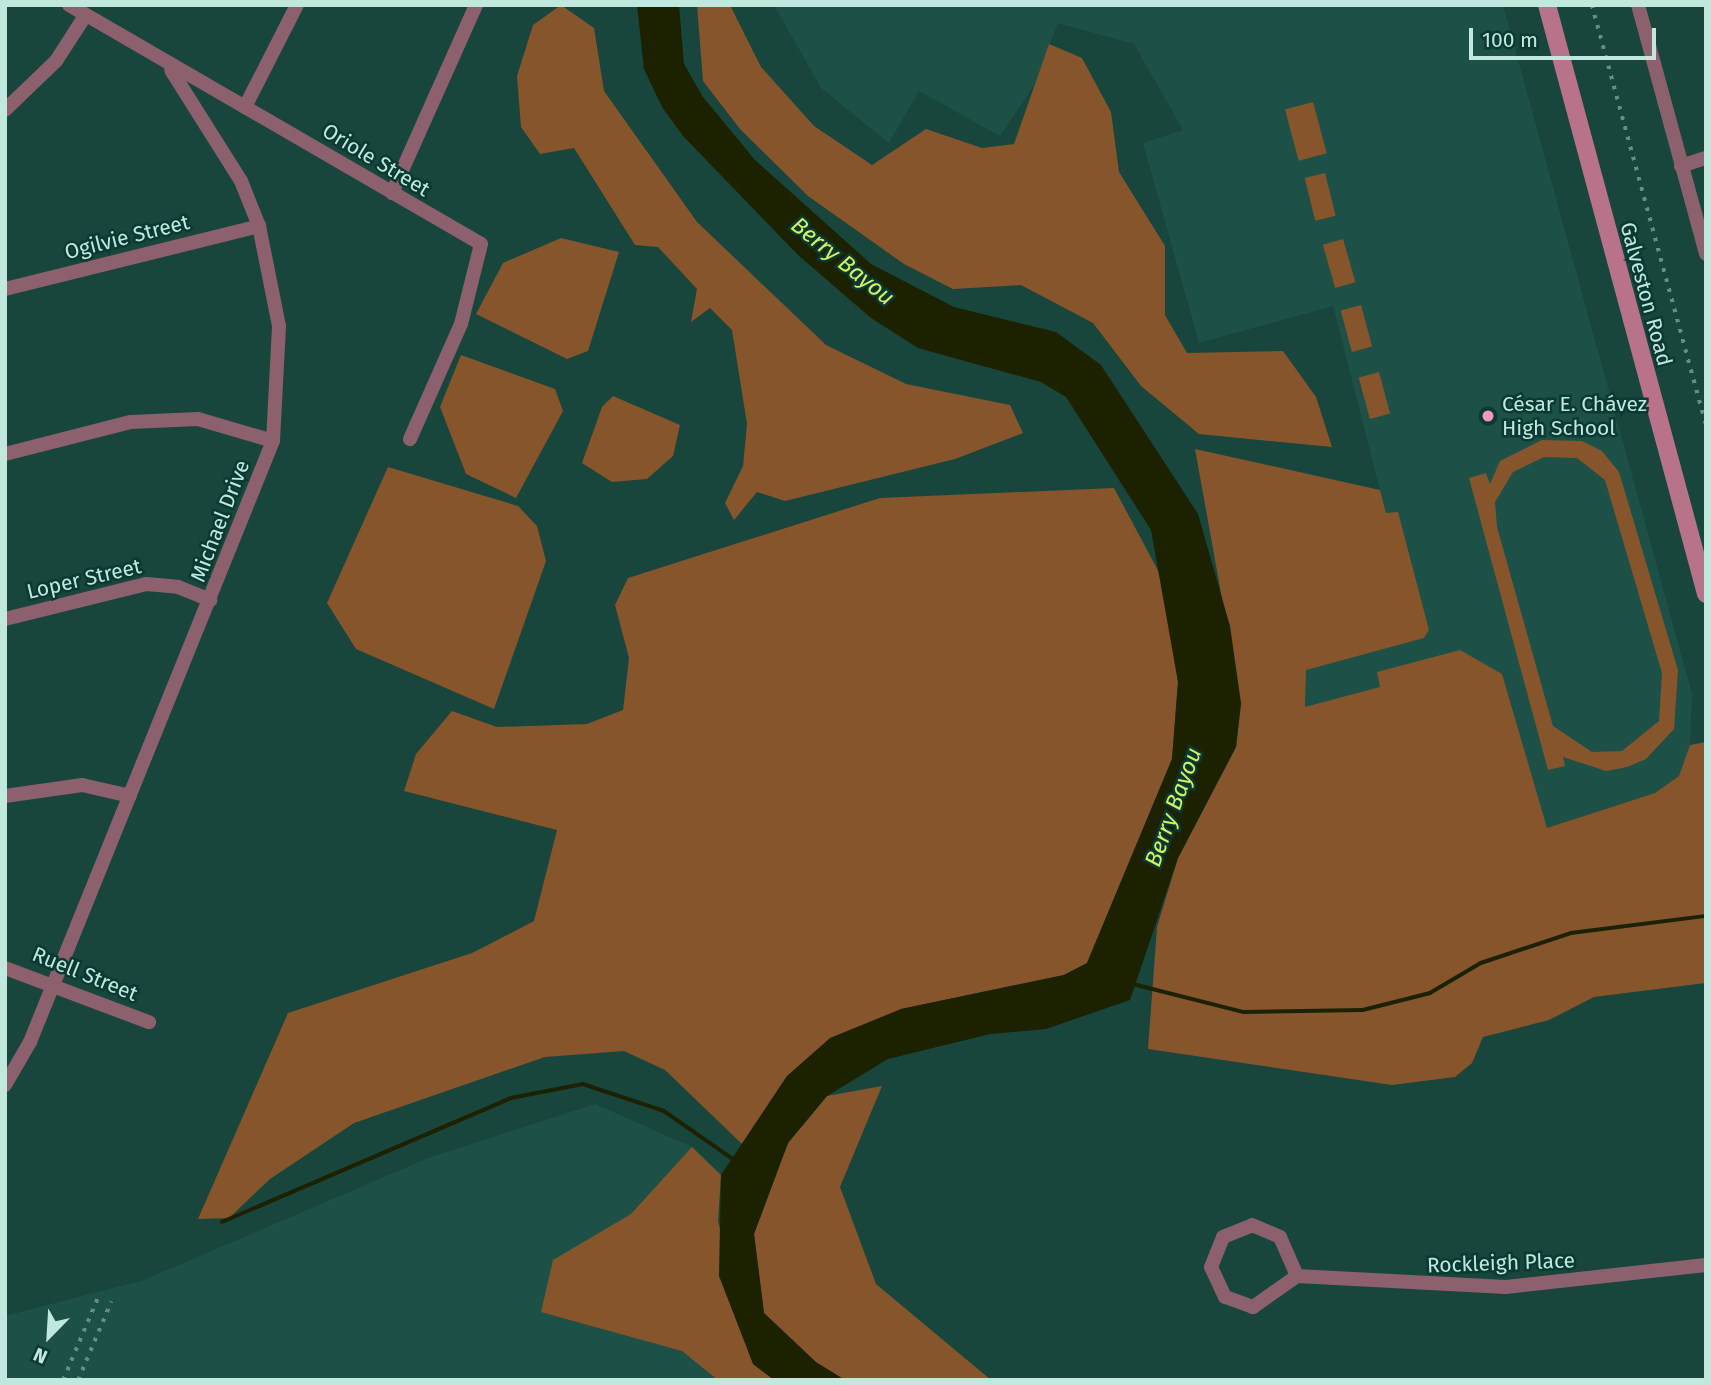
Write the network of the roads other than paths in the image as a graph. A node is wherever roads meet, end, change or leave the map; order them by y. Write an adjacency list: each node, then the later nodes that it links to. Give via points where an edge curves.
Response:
1 (69, 5): 6 (street, Oriole Street)
2 (297, 5): 8 (street)
3 (476, 5): 12 (street)
4 (1546, 5): 19 (main road, Galveston Road)
5 (1638, 5): 11 (street)
6 (85, 16): 7 (street, Oriole Street); 9 (street, via 56,61)
7 (171, 70): 8 (street, Oriole Street); 13 (street, Michael Drive, via 241,181)
8 (245, 107): 12 (street, Oriole Street)
9 (5, 110)
10 (1706, 159): 11 (street)
11 (1681, 166): 14 (street)
12 (391, 193): 16 (street, Oriole Street, via 481,244 461,324)
13 (259, 226): 15 (street, Ogilvie Street); 17 (street, Michael Drive, via 279,326)
14 (1706, 254)
15 (5, 289)
16 (410, 439)
17 (273, 441): 18 (street, via 198,419 131,422); 20 (street, Michael Drive)
18 (5, 454)
19 (1706, 594)
20 (211, 600): 21 (street, Loper Street, via 178,587 146,584); 23 (street, Michael Drive)
21 (5, 619)
22 (5, 796): 23 (street, via 82,785)
23 (130, 796): 25 (street, Michael Drive)
24 (5, 968): 25 (street, Ruell Street)
25 (53, 982): 26 (street, Ruell Street); 27 (street, Michael Drive, via 18,1069)
26 (149, 1022)
27 (5, 1085)
28 (1706, 1265): 29 (street, Rockleigh Place, via 1506,1287)
29 (1297, 1276): 29 (street, via 1285,1244 1260,1226 1229,1232 1211,1258 1215,1285 1244,1306 1266,1303)

